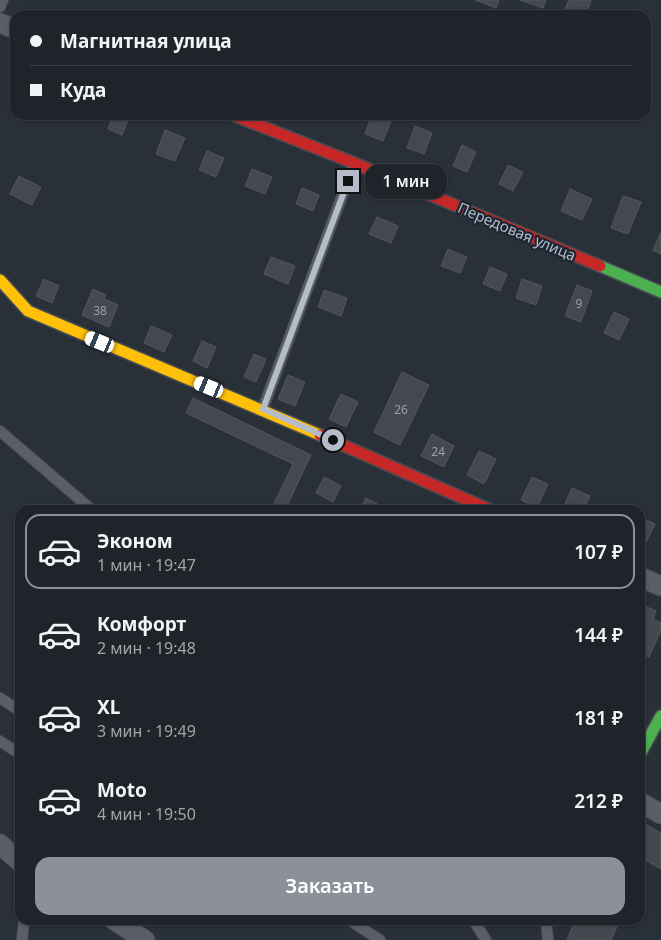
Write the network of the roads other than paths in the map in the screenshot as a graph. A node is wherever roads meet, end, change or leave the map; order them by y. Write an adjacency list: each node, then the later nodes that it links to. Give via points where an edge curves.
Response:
1 (3, 0): 2 (lane)
2 (0, 7)
3 (246, 120): 4 (street, Передовая улица)
4 (354, 163): 6 (street, Передовая улица); 7 (lane)
5 (0, 280): 7 (street, via 28,311)
6 (661, 292)
7 (263, 409): 10 (street)
8 (0, 431): 9 (lane)
9 (86, 505)
10 (479, 505)
11 (645, 579): 12 (street)
12 (661, 586)
13 (0, 698): 14 (lane)
14 (15, 708)
15 (661, 716): 17 (street)
16 (0, 741): 18 (lane)
17 (645, 745)
18 (15, 751)
19 (645, 805): 20 (street)
20 (661, 814)
21 (0, 844): 22 (street)
22 (15, 858)
23 (24, 925): 28 (lane)
24 (122, 925): 29 (street)
25 (357, 925): 30 (lane)
26 (476, 925): 31 (lane)
27 (546, 925): 32 (lane)
28 (22, 940)
29 (145, 940)
30 (380, 940)
31 (486, 940)
32 (548, 940)

